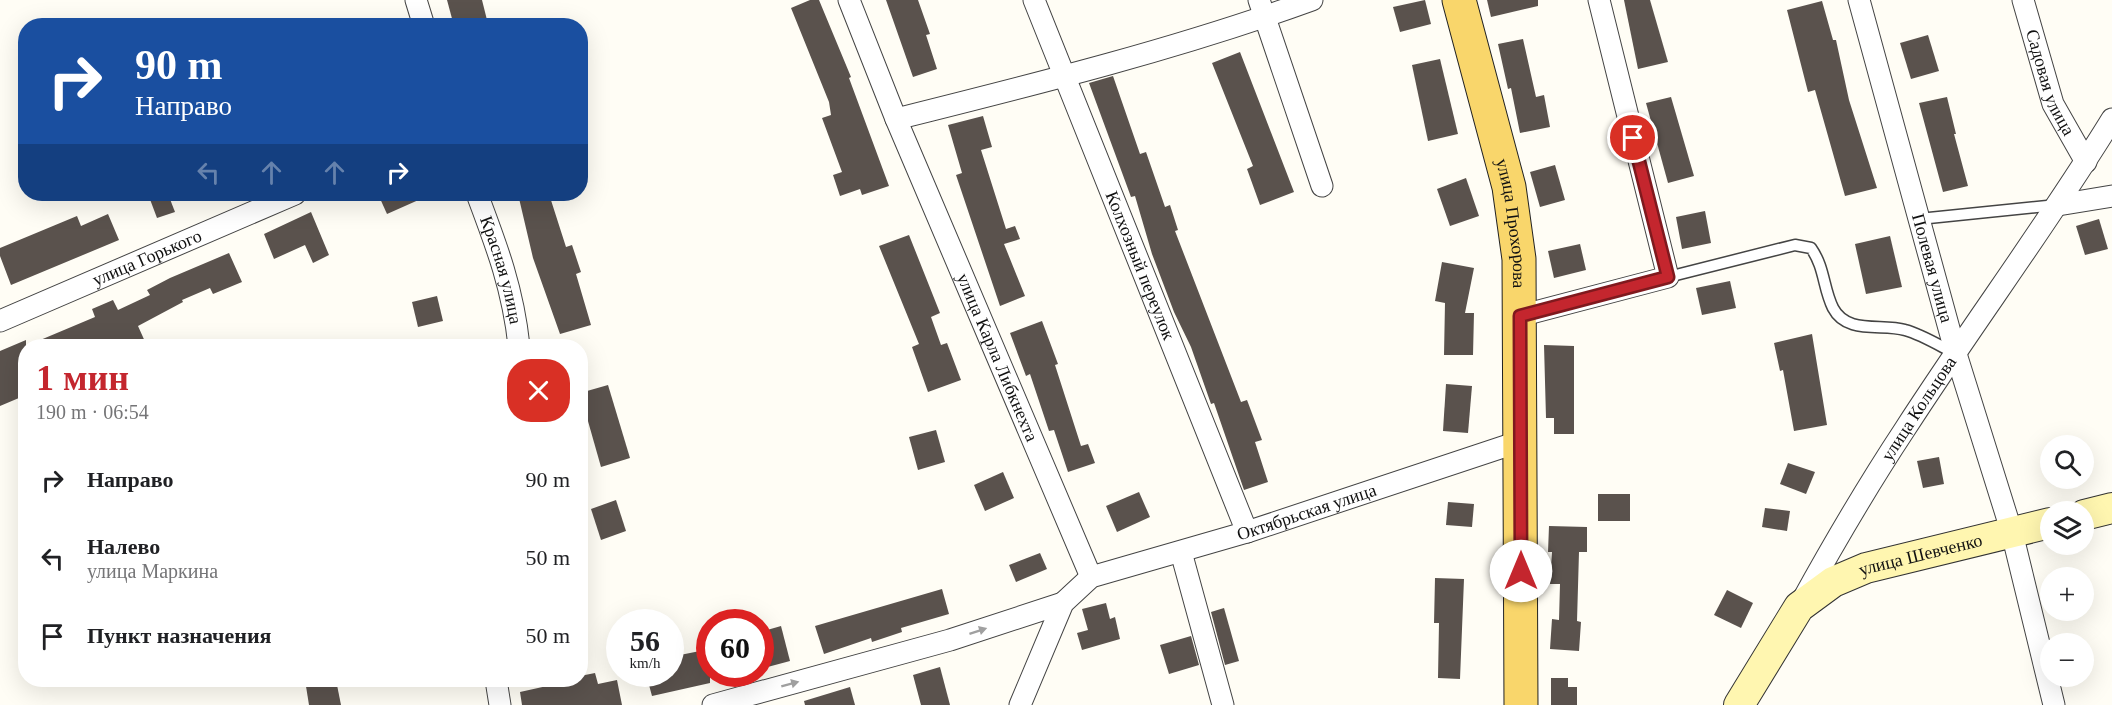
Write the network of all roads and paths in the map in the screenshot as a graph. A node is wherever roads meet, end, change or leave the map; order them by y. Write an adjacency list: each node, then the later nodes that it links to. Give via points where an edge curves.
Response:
1 (416, 0): 10 (street)
2 (849, 0): 12 (street, улица Карла Либкнехта)
3 (1034, 0): 11 (street, Колхозный переулок)
4 (1312, 0): 9 (street)
5 (1459, 0): 22 (main road, улица Прохорова, via 1509,187 1519,260)
6 (1599, 0): 21 (street)
7 (1859, 0): 20 (street, Полевая улица)
8 (2023, 0): 14 (street, Садовая улица, via 2053,104)
9 (1262, 9): 11 (street); 15 (street)
10 (422, 18)
11 (1063, 77): 12 (street); 30 (street, Колхозный переулок)
12 (896, 119): 33 (street, улица Карла Либкнехта)
13 (2112, 119): 14 (street, улица Кольцова)
14 (2086, 162): 19 (street, улица Кольцова)
15 (1322, 186)
16 (2112, 196): 19 (street)
17 (279, 201): 23 (street, улица Горького)
18 (480, 201): 24 (street, Красная улица, via 508,276)
19 (2058, 205): 20 (lane); 25 (street, улица Кольцова)
20 (1919, 219): 25 (street, Полевая улица)
21 (1668, 277): 22 (street); 25 (lane, via 1795,245 1810,248 1820,262 1833,309 1844,320 1861,326 1905,330)
22 (1520, 316): 26 (main road, улица Прохорова)
23 (0, 321)
24 (518, 339)
25 (1956, 354): 31 (street, Полевая улица); 35 (street, улица Кольцова, via 1863,496)
26 (1521, 441): 30 (street, Октябрьская улица); 41 (main road, улица Прохорова)
27 (2112, 508): 28 (main road)
28 (2094, 512)
29 (2040, 526): 31 (main road, улица Шевченко)
30 (1247, 532): 32 (street, Октябрьская улица)
31 (2012, 533): 35 (main road, улица Шевченко, via 1866,568 1833,582); 43 (street, Полевая улица)
32 (1181, 552): 33 (street, Октябрьская улица); 40 (street)
33 (1091, 577): 34 (street)
34 (1063, 603): 38 (street, one-way to 34, via 950,640); 39 (street)
35 (1799, 607): 42 (main road, улица Кольцова)
36 (497, 687): 37 (street)
37 (500, 705)
38 (713, 705)
39 (1020, 705)
40 (1223, 705)
41 (1521, 705)
42 (1738, 705)
43 (2054, 705)

